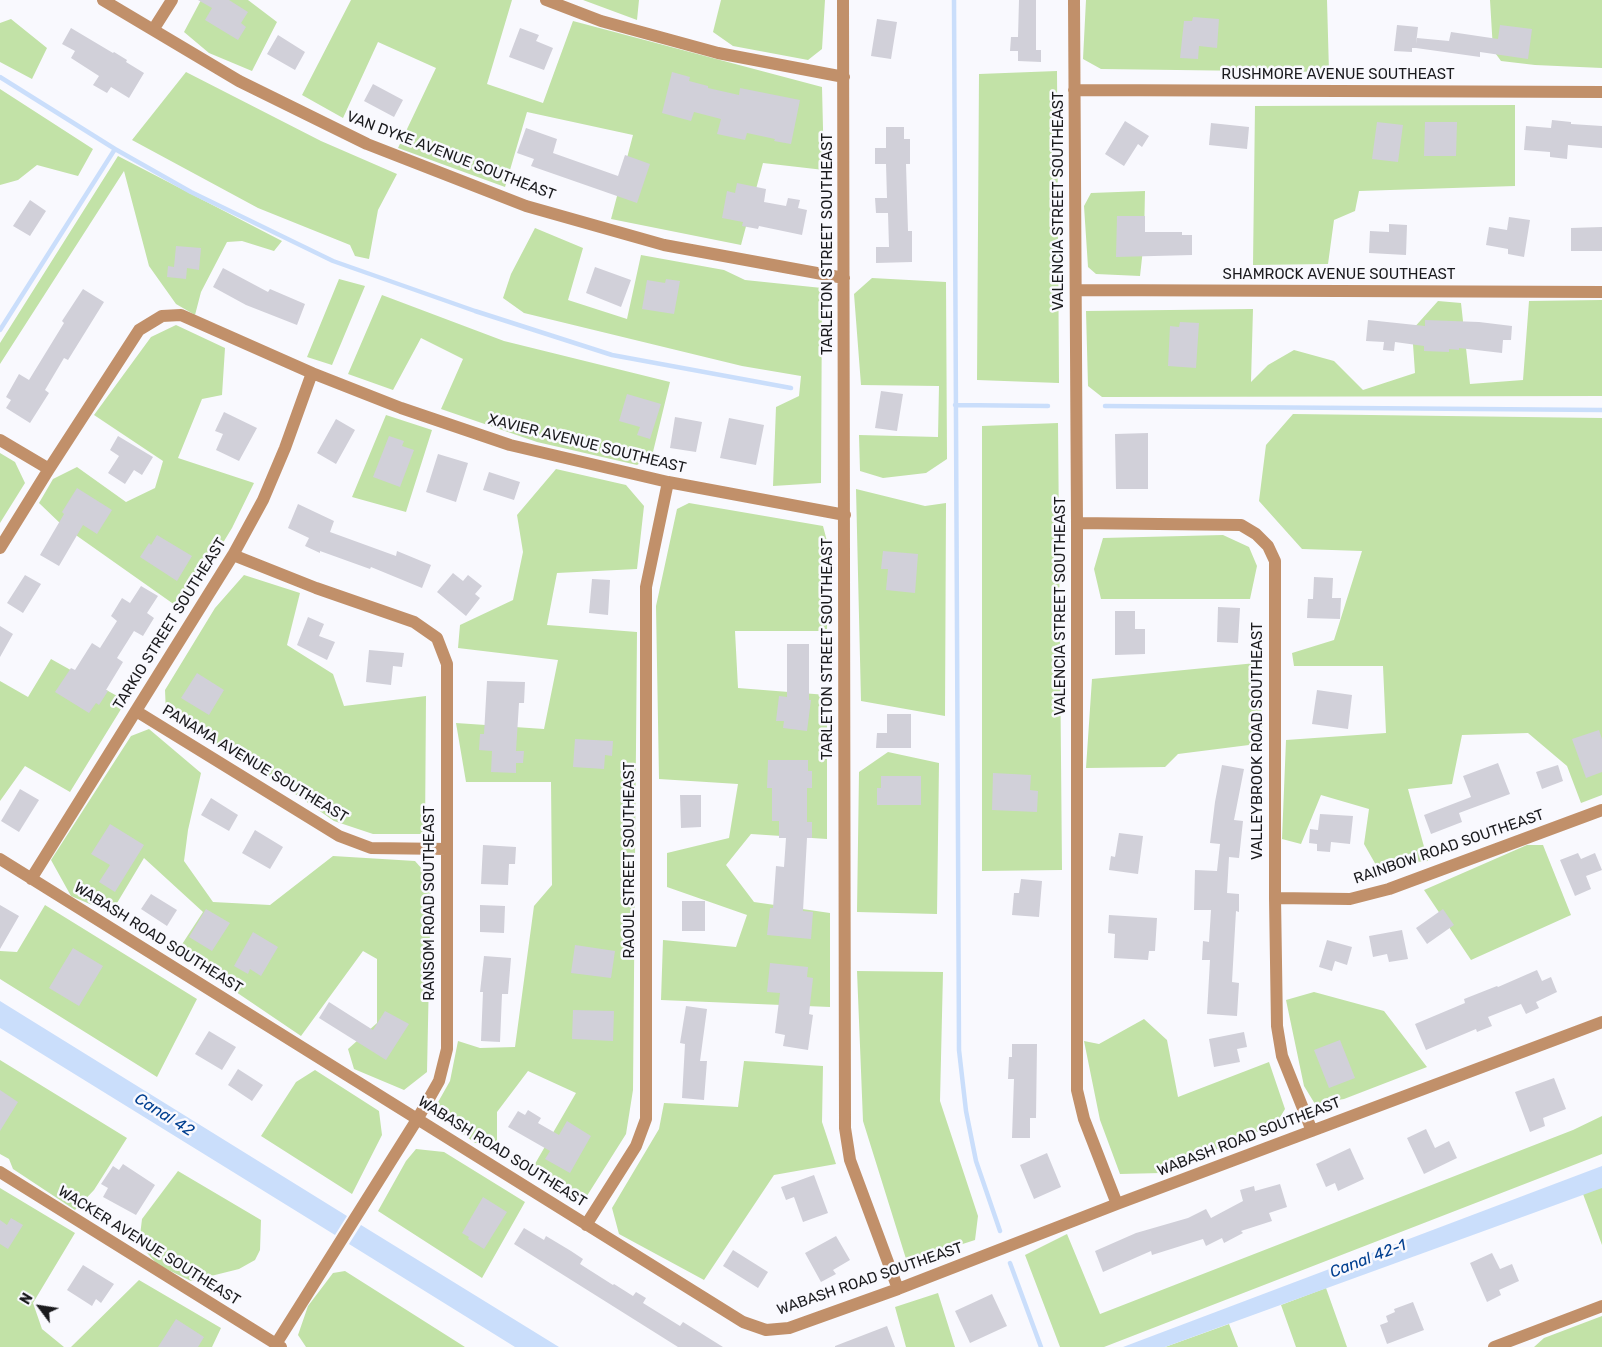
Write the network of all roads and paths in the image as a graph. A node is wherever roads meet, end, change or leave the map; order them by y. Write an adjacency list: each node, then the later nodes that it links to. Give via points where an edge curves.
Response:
1 (103, 0): 6 (street, VAN DYKE AVENUE SOUTHEAST)
2 (172, 0): 6 (street)
3 (546, 0): 7 (street, via 601,21 718,53)
4 (843, 0): 7 (street, TARLETON STREET SOUTHEAST)
5 (1074, 0): 8 (street, VALENCIA STREET SOUTHEAST)
6 (153, 30): 10 (street, VAN DYKE AVENUE SOUTHEAST, via 239,81 366,144 526,206 664,245)
7 (844, 77): 10 (street, TARLETON STREET SOUTHEAST)
8 (1074, 90): 9 (street, RUSHMORE AVENUE SOUTHEAST); 11 (street, VALENCIA STREET SOUTHEAST)
9 (1602, 92)
10 (844, 278): 17 (street, TARLETON STREET SOUTHEAST)
11 (1076, 290): 12 (street, SHAMROCK AVENUE SOUTHEAST); 18 (street, VALENCIA STREET SOUTHEAST)
12 (1602, 292)
13 (312, 373): 15 (street, XAVIER AVENUE SOUTHEAST, via 181,315 162,316 139,330); 16 (street, XAVIER AVENUE SOUTHEAST, via 510,445); 20 (street, TARKIO STREET SOUTHEAST, via 267,491)
14 (0, 440): 15 (street)
15 (49, 469): 19 (street)
16 (668, 482): 17 (street, XAVIER AVENUE SOUTHEAST); 32 (street, RAOUL STREET SOUTHEAST, via 646,587 646,1119 636,1146)
17 (844, 515): 33 (street, TARLETON STREET SOUTHEAST, via 845,1128 850,1160)
18 (1077, 523): 26 (street, VALLEYBROOK ROAD SOUTHEAST, via 1241,525 1268,546 1275,560); 31 (street, VALENCIA STREET SOUTHEAST, via 1077,1090 1084,1119)
19 (0, 548)
20 (233, 555): 21 (street, TARKIO STREET SOUTHEAST); 23 (street, RANSOM ROAD SOUTHEAST, via 414,622 437,638 447,664)
21 (136, 711): 23 (street, PANAMA AVENUE SOUTHEAST, via 339,836 371,848); 25 (street, TARKIO STREET SOUTHEAST)
22 (1602, 810): 26 (street, RAINBOW ROAD SOUTHEAST, via 1389,889 1350,899)
23 (447, 849): 28 (street, RANSOM ROAD SOUTHEAST, via 447,1049 439,1080)
24 (0, 859): 25 (street, WABASH ROAD SOUTHEAST)
25 (31, 879): 28 (street, WABASH ROAD SOUTHEAST)
26 (1275, 898): 29 (street, VALLEYBROOK ROAD SOUTHEAST, via 1277,1026 1282,1056)
27 (1602, 1022): 29 (street, WABASH ROAD SOUTHEAST)
28 (418, 1118): 32 (street, WABASH ROAD SOUTHEAST); 36 (street, RANSOM ROAD SOUTHEAST)
29 (1312, 1131): 31 (street, WABASH ROAD SOUTHEAST)
30 (0, 1172): 36 (street, WACKER AVENUE SOUTHEAST)
31 (1117, 1204): 33 (street, WABASH ROAD SOUTHEAST)
32 (586, 1224): 33 (street, WABASH ROAD SOUTHEAST, via 743,1322 766,1330 789,1328)
33 (898, 1289)
34 (1602, 1306): 35 (street)
35 (1507, 1345): 37 (street)
36 (279, 1346)
37 (1494, 1347)

